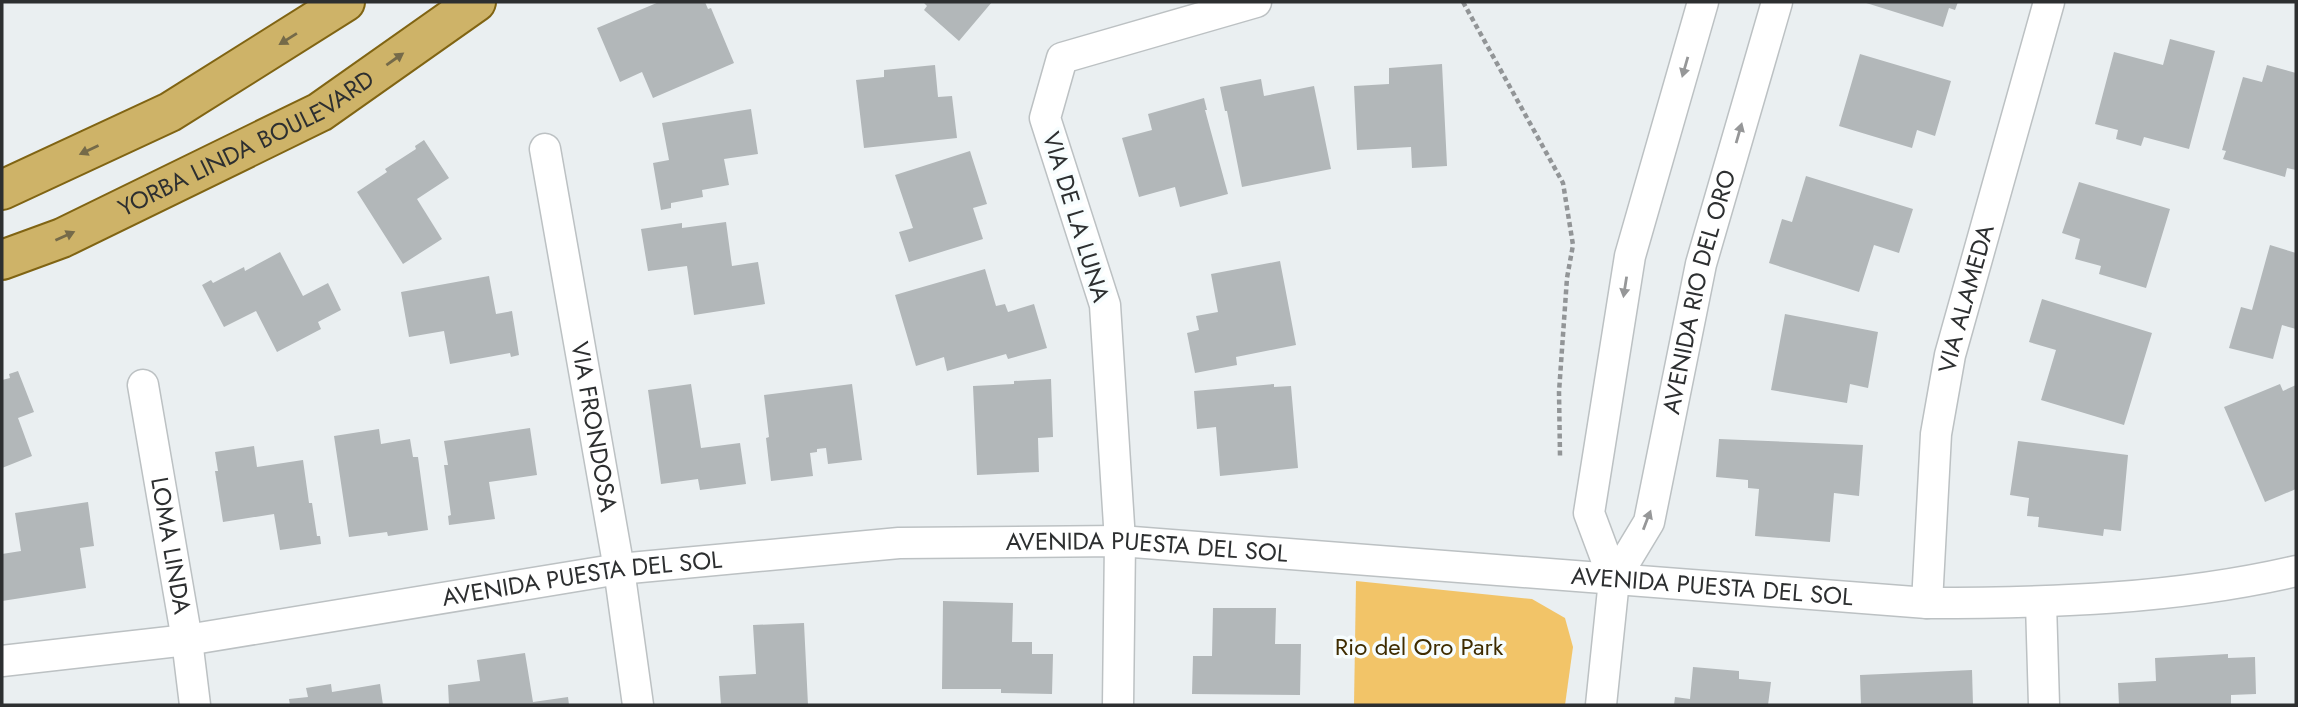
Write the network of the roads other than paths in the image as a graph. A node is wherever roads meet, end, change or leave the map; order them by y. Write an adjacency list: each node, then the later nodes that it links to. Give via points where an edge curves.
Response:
1 (345, 2): 8 (main road, one-way to 8, via 170,112)
2 (476, 2): 9 (main road, YORBA LINDA BOULEVARD, one-way to 2, via 62,238 320,112)
3 (1256, 2): 11 (street, VIA DE LA LUNA, via 1062,58 1045,118 1105,305)
4 (1703, 2): 14 (street, AVENIDA RIO DEL ORO, one-way to 14, via 1630,256 1589,513)
5 (1777, 2): 14 (street, AVENIDA RIO DEL ORO, one-way to 5, via 1649,522 1701,264)
6 (2049, 2): 15 (street, VIA ALAMEDA, via 1950,355 1936,434)
7 (545, 149): 12 (street, VIA FRONDOSA)
8 (2, 190)
9 (2, 260)
10 (143, 385): 17 (street, LOMA LINDA)
11 (1120, 541): 12 (street, AVENIDA PUESTA DEL SOL, via 899,543); 14 (street, AVENIDA PUESTA DEL SOL); 21 (street, VIA DE LA LUNA)
12 (619, 569): 17 (street, AVENIDA PUESTA DEL SOL); 20 (street, VIA FRONDOSA)
13 (2296, 571): 16 (street, AVENIDA PUESTA DEL SOL, via 2241,584)
14 (1614, 580): 15 (street, AVENIDA PUESTA DEL SOL); 22 (street, AVENIDA RIO DEL ORO)
15 (1927, 603): 16 (street, AVENIDA PUESTA DEL SOL)
16 (2041, 603): 23 (street)
17 (187, 640): 18 (street, AVENIDA PUESTA DEL SOL); 19 (street, LOMA LINDA)
18 (2, 661)
19 (195, 705)
20 (638, 705)
21 (1118, 705)
22 (1601, 705)
23 (2044, 705)

